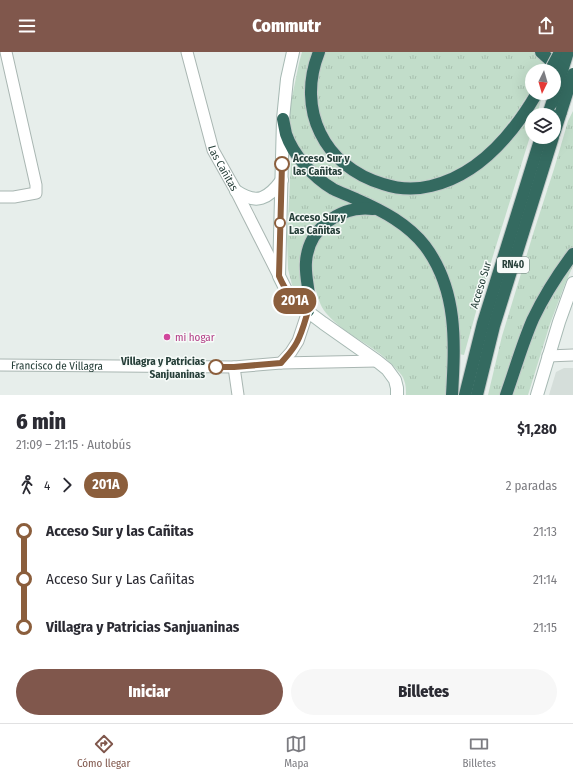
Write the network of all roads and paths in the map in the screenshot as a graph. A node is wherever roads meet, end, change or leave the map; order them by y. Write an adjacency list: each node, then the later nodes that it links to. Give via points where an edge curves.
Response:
1 (6, 52): 20 (street, via 36,193)
2 (186, 52): 19 (street, Las Cañitas, via 213,150)
3 (293, 52): 15 (street)
4 (319, 52): 12 (highway, via 311,78 311,99 315,120 324,140 348,168 374,182 396,188 430,186 464,173 502,142)
5 (541, 52): 11 (highway)
6 (556, 52): 10 (street)
7 (560, 52): 9 (highway, bridge)
8 (568, 52): 13 (highway, bridge)
9 (554, 64)
10 (573, 74): 14 (highway, bridge)
11 (573, 81)
12 (533, 100)
13 (550, 108)
14 (561, 112)
15 (283, 119): 18 (street); 21 (highway, via 290,143 316,177 333,189)
16 (539, 144): 35 (highway, Acceso Sur / RN40, via 483,323)
17 (551, 144): 36 (highway, RN40, via 494,326)
18 (282, 180): 19 (street, via 264,197 248,198); 23 (street)
19 (236, 191): 23 (street, Las Cañitas)
20 (0, 196)
21 (380, 210): 25 (highway, via 361,209 343,213 333,217 317,232 306,261); 34 (highway, via 398,221 425,246 444,283 452,314)
22 (573, 254): 37 (highway, via 551,286 533,320)
23 (279, 276): 25 (street, via 290,295)
24 (573, 282): 27 (street)
25 (308, 311): 28 (street); 29 (street, via 298,341)
26 (573, 355): 27 (street)
27 (548, 356): 38 (street)
28 (378, 361): 29 (street, Francisco de Villagra); 33 (street, via 395,380)
29 (281, 363): 31 (street, Francisco de Villagra)
30 (0, 365): 31 (street, Francisco de Villagra)
31 (234, 367): 32 (street)
32 (238, 395)
33 (397, 395)
34 (452, 395)
35 (465, 395)
36 (477, 395)
37 (506, 395)
38 (536, 395)

